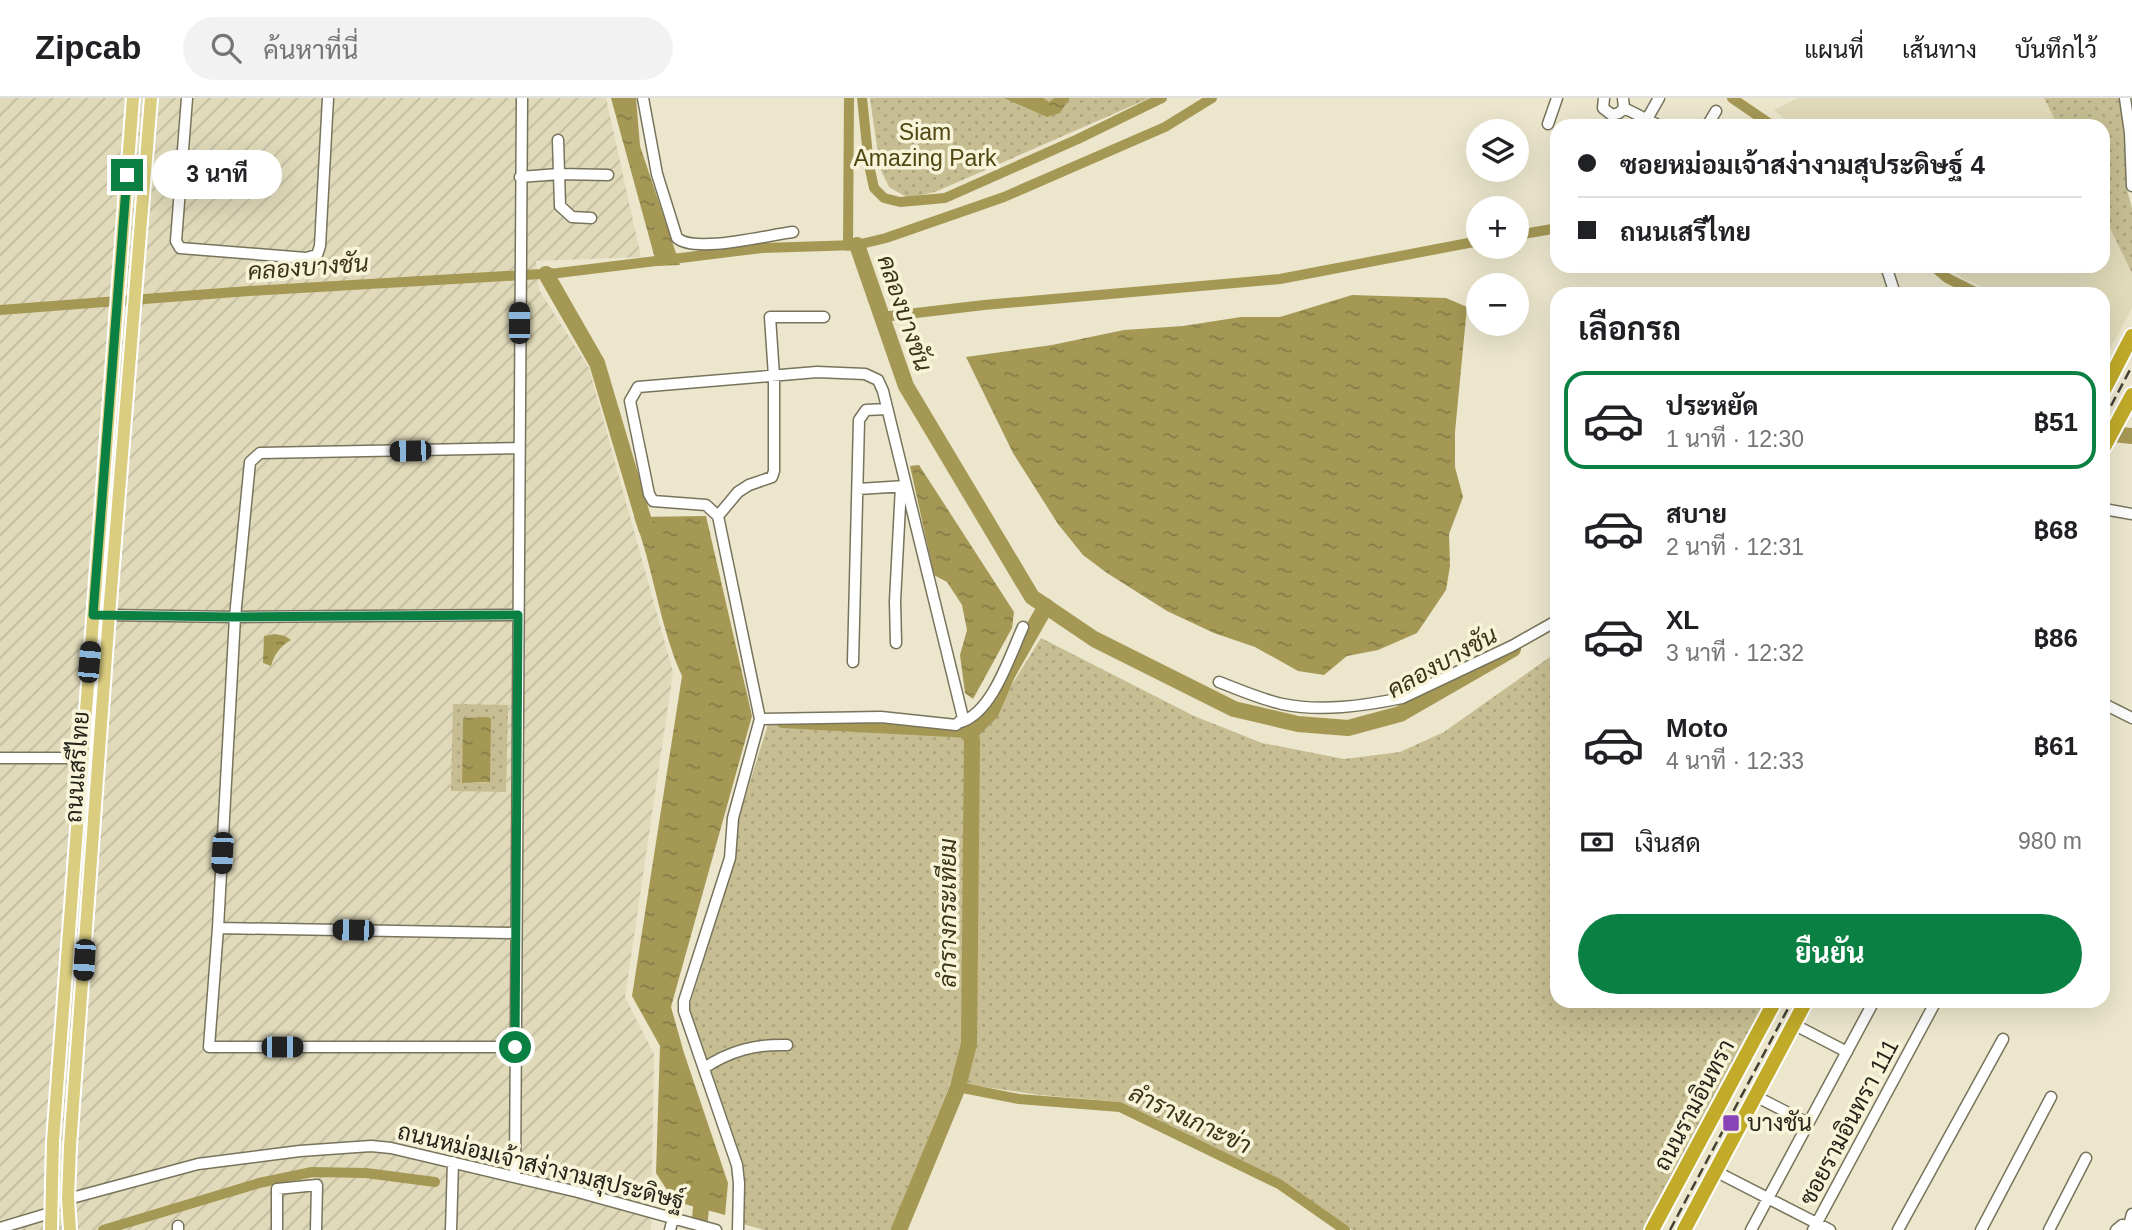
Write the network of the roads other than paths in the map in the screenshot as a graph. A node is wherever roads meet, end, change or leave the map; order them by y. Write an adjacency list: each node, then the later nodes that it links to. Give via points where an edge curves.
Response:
1 (133, 98): 38 (main road, ถนนเสรีไทย)
2 (151, 98): 39 (main road, ถนนเสรีไทย)
3 (187, 98): 4 (street, via 176,242 180,248 306,258 317,255 320,246)
4 (328, 98)
5 (522, 98): 21 (street)
6 (643, 98): 24 (street, via 657,174 677,238 696,245)
7 (1557, 98): 17 (street)
8 (1604, 98): 13 (street)
9 (1659, 98): 15 (street)
10 (2125, 98): 22 (street)
11 (1624, 103): 13 (street, via 1619,113); 15 (street)
12 (1716, 111): 16 (street)
13 (1608, 114): 14 (street)
14 (1606, 119)
15 (1647, 119)
16 (1711, 119)
17 (1548, 124)
18 (558, 140): 19 (street)
19 (559, 174): 20 (street); 21 (street); 23 (street, via 560,206 572,217)
20 (608, 175)
21 (520, 177): 32 (street)
22 (2132, 186)
23 (591, 218)
24 (793, 232)
25 (824, 317): 28 (street, via 770,317)
26 (2132, 336): 27 (highway)
27 (2110, 374)
28 (774, 376): 30 (street, via 865,374 878,380); 37 (street, via 772,477 738,492); 37 (street, via 638,387 630,401 653,501 706,505)
29 (2129, 400): 31 (highway)
30 (887, 409): 33 (street); 34 (street, via 866,410 859,420)
31 (2110, 436)
32 (519, 448): 40 (street); 41 (street, via 260,453 248,469)
33 (903, 486): 34 (street); 44 (street); 50 (street, via 958,694)
34 (858, 489): 45 (street)
35 (2110, 510): 36 (street)
36 (2132, 514)
37 (718, 516): 49 (street)
38 (93, 615): 39 (main road); 52 (main road, ถนนเสรีไทย)
39 (108, 615): 41 (street); 73 (main road, ถนนเสรีไทย)
40 (518, 615): 41 (street); 54 (street)
41 (235, 617): 53 (street)
42 (1550, 625): 46 (street, via 1389,701 1324,708 1296,706)
43 (1023, 626): 50 (street, via 997,686 974,716)
44 (896, 643)
45 (853, 662)
46 (1219, 682)
47 (2110, 707): 48 (street)
48 (2131, 716)
49 (760, 719): 50 (street, via 881,717); 64 (street, via 733,818 730,858 684,1001)
50 (961, 722)
51 (0, 758): 52 (street)
52 (81, 758): 74 (main road, ถนนเสรีไทย)
53 (218, 928): 54 (street); 62 (street, via 209,1047)
54 (516, 933): 62 (street)
55 (1771, 1008): 88 (highway, ถนนรามอินทรา)
56 (1802, 1008): 59 (highway)
57 (1870, 1008): 63 (street)
58 (1932, 1008): 78 (street, ซอยรามอินทรา 111)
59 (1793, 1024): 63 (street); 65 (highway)
60 (2003, 1038): 92 (street)
61 (787, 1045): 64 (street, via 741,1049)
62 (515, 1047): 71 (street)
63 (1847, 1052): 67 (street)
64 (704, 1068): 87 (street, via 737,1165)
65 (1755, 1096): 67 (street); 70 (highway)
66 (2051, 1097): 93 (street)
67 (1808, 1123): 72 (street)
68 (2086, 1158): 94 (street)
69 (453, 1162): 71 (street, ถนนหม่อมเจ้าสง่างามสุประดิษฐ์); 73 (street, ถนนหม่อมเจ้าสง่างามสุประดิษฐ์, via 371,1146 300,1151 198,1164); 84 (street)
70 (1715, 1171): 72 (street); 89 (highway)
71 (515, 1177): 76 (street, ถนนหม่อมเจ้าสง่างามสุประดิษฐ์)
72 (1768, 1198): 78 (street); 90 (street)
73 (68, 1199): 81 (main road, ถนนเสรีไทย)
74 (50, 1213): 79 (street); 80 (main road, ถนนเสรีไทย)
75 (2132, 1214): 77 (street)
76 (676, 1218): 85 (street); 86 (street, ถนนหม่อมเจ้าสง่างามสุประดิษฐ์)
77 (2131, 1226): 95 (street)
78 (1814, 1227): 91 (street)
79 (0, 1228)
80 (51, 1230)
81 (70, 1230)
82 (277, 1230): 83 (street, via 277,1189 317,1185)
83 (316, 1230)
84 (451, 1230)
85 (670, 1230)
86 (716, 1230)
87 (738, 1230)
88 (1652, 1230)
89 (1684, 1230)
90 (1751, 1230)
91 (1830, 1230)
92 (1898, 1230)
93 (1981, 1230)
94 (2049, 1230)
95 (2116, 1230)

